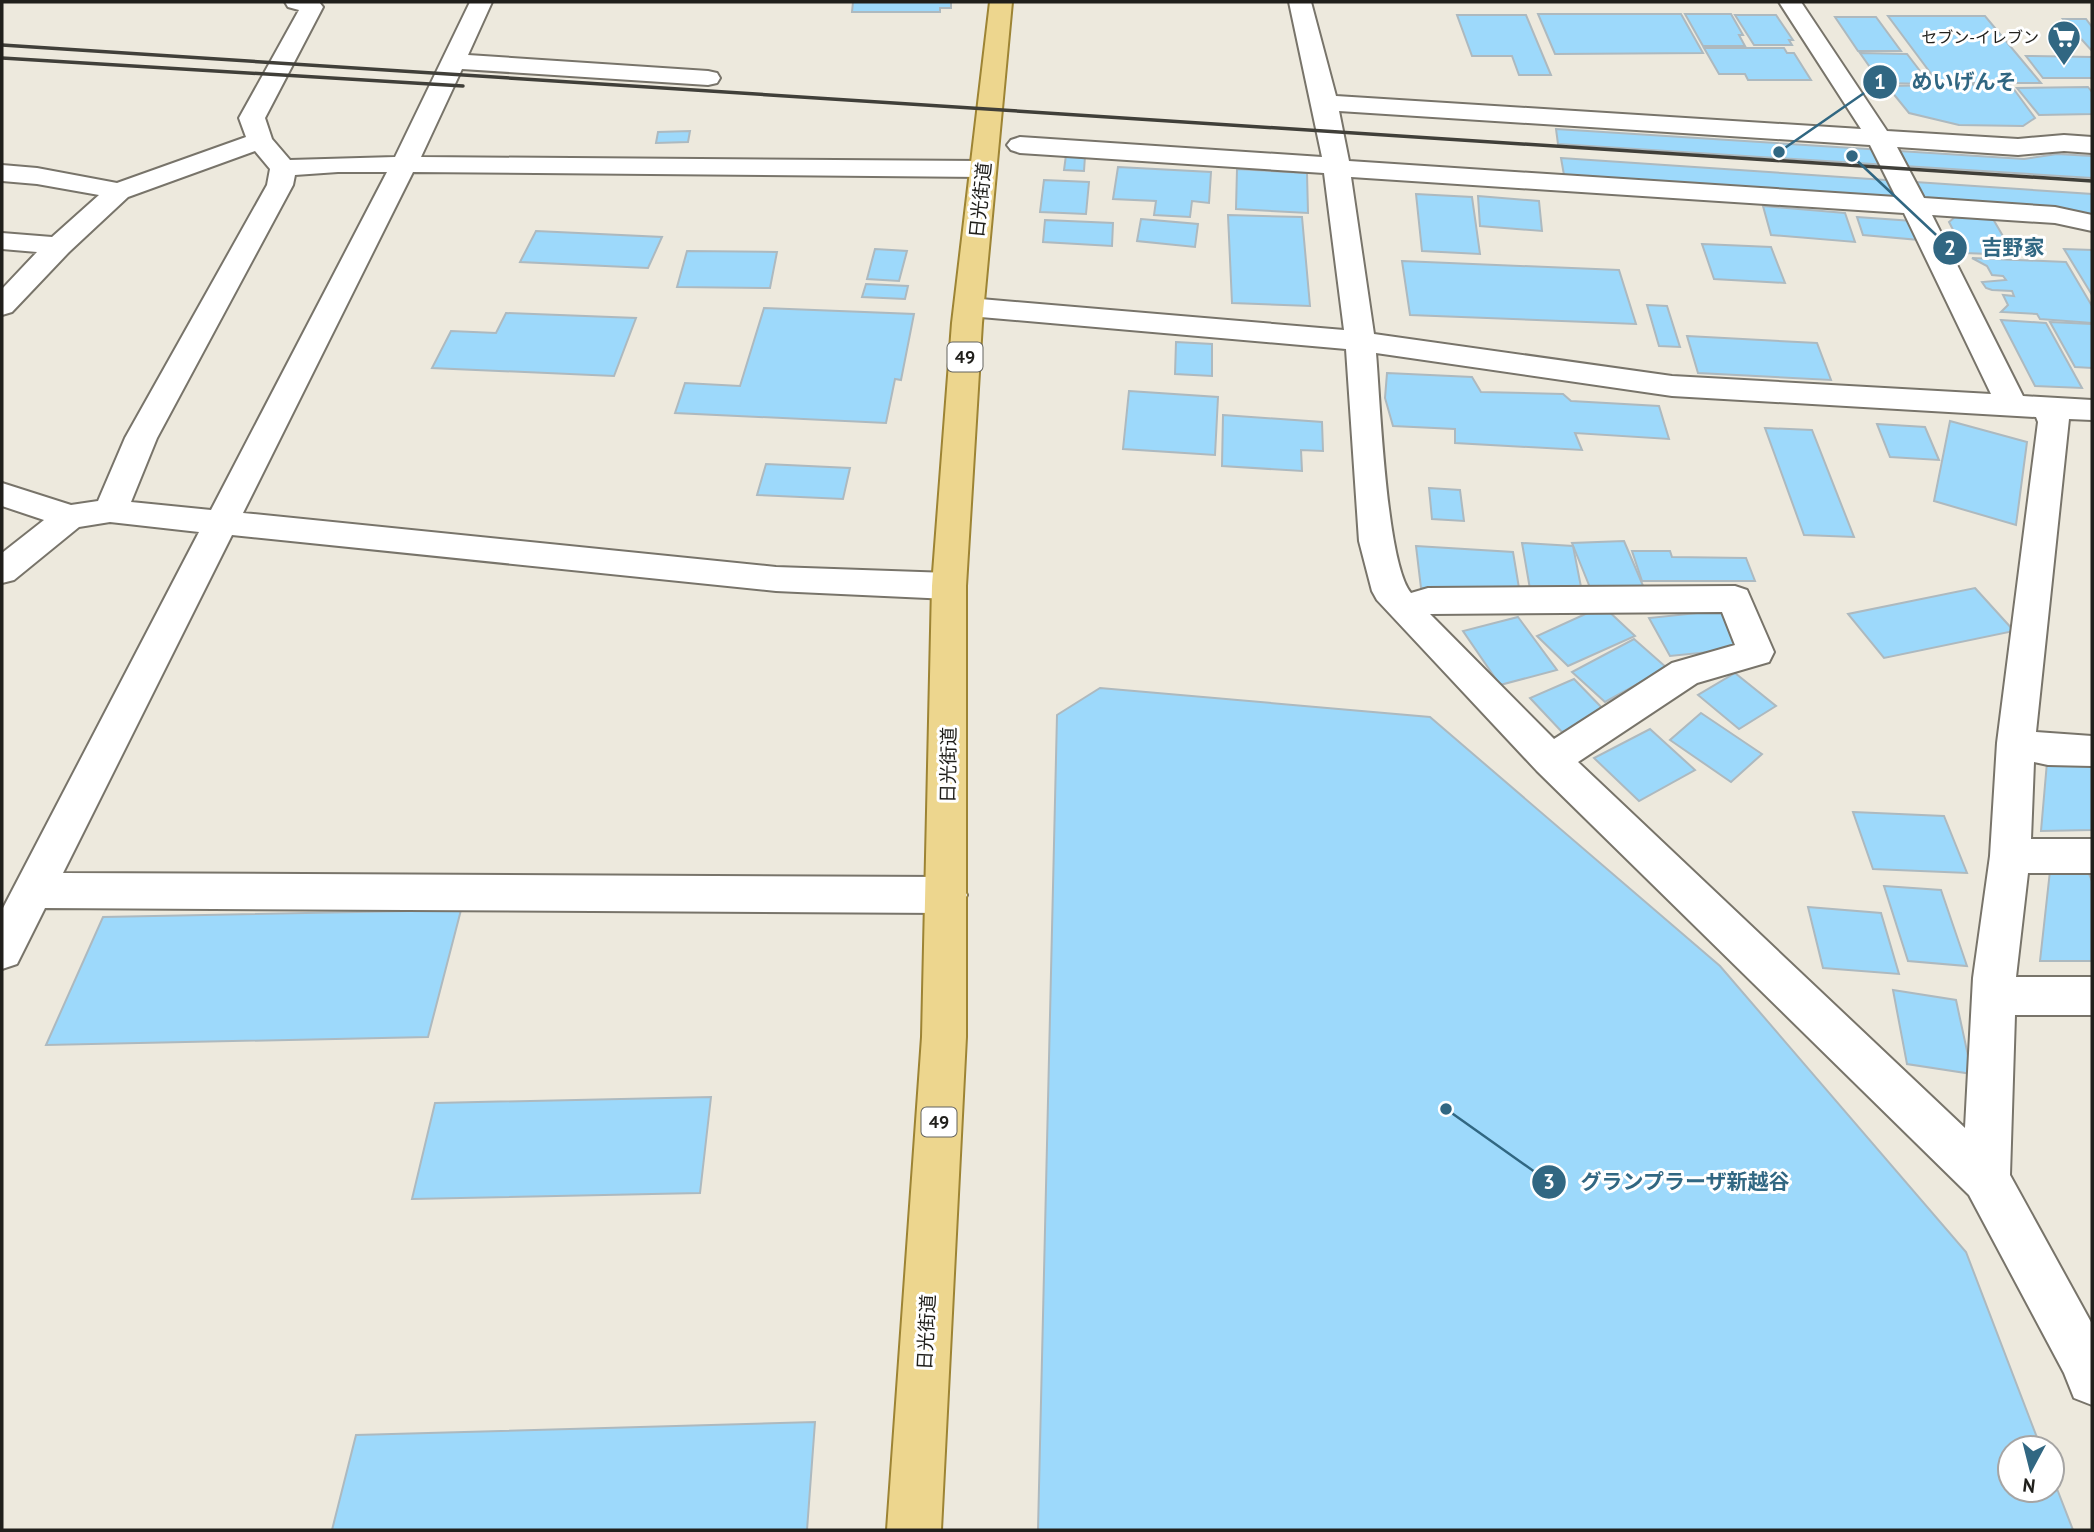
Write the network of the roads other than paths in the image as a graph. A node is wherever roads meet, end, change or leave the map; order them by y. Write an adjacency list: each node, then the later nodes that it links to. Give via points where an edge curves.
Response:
1 (296, 2): 10 (street, via 312,7 252,118)
2 (481, 2): 6 (street)
3 (1001, 2): 16 (main road, 日光街道 / 49)
4 (1300, 2): 8 (street)
5 (1790, 2): 9 (street)
6 (453, 61): 7 (street); 13 (street)
7 (708, 78)
8 (1325, 103): 9 (street); 14 (street)
9 (1879, 138): 12 (street, via 2018,147); 19 (street)
10 (260, 141): 15 (street); 18 (street)
11 (1020, 145): 14 (street)
12 (2092, 145)
13 (404, 166): 15 (street); 16 (street); 32 (street)
14 (1337, 167): 19 (street); 25 (street)
15 (283, 168): 30 (street, via 280,185 141,438)
16 (983, 169): 24 (main road, 日光街道 / 49)
17 (2, 173): 18 (street)
18 (119, 191): 22 (street)
19 (1914, 206): 20 (street, via 2055,215); 26 (street)
20 (2092, 223)
21 (2, 241): 22 (street)
22 (59, 246): 23 (street)
23 (2, 306)
24 (968, 307): 25 (street); 34 (main road, 日光街道 / 49)
25 (1360, 341): 26 (street, via 1672,386); 35 (street, via 1376,541 1389,591)
26 (2012, 405): 27 (street)
27 (2049, 408): 28 (street); 36 (street, via 2054,422)
28 (2092, 410)
29 (2, 494): 31 (street)
30 (110, 511): 31 (street); 32 (street)
31 (70, 517): 33 (street)
32 (223, 523): 34 (street, via 776,579); 41 (street)
33 (2, 571)
34 (949, 586): 42 (main road, 日光街道 / 49)
35 (1403, 608): 38 (street); 38 (street, via 1428,601 1735,599 1756,652 1685,673)
36 (2016, 743): 37 (street, via 2048,750); 39 (street)
37 (2092, 751)
38 (1551, 760): 46 (street)
39 (2010, 856): 40 (street); 44 (street)
40 (2092, 856)
41 (33, 890): 42 (street); 43 (street)
42 (946, 895): 48 (main road, 日光街道 / 49, via 944,1037)
43 (2, 951)
44 (1994, 996): 45 (street); 46 (street)
45 (2092, 996)
46 (1986, 1180): 47 (street)
47 (2092, 1380)
48 (914, 1530)

